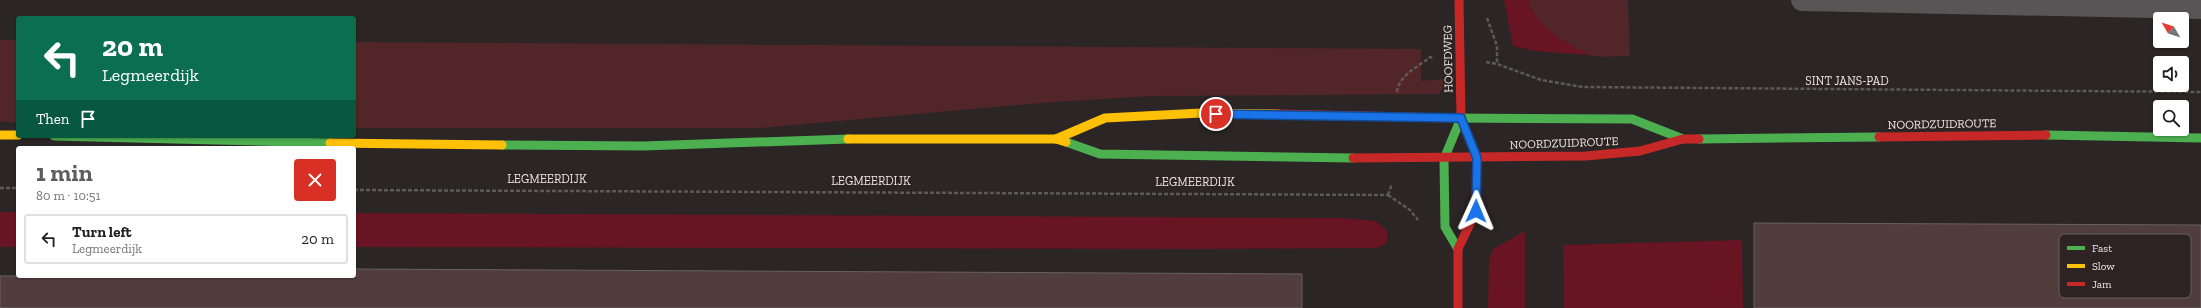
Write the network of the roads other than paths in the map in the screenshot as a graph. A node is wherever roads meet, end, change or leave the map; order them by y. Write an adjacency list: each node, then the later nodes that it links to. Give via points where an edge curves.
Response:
1 (1459, 0): 4 (main road, HOOFDWEG)
2 (1802, 0): 3 (street)
3 (2201, 8)
4 (1461, 118): 9 (main road, via 1201,113 1105,118); 10 (main road, NOORDZUIDROUTE, via 1632,119); 11 (main road, HOOFDWEG); 12 (main road, HOOFDWEG)
5 (0, 135): 6 (main road)
6 (16, 135)
7 (137, 138): 9 (main road, via 385,144 643,146 874,138)
8 (2201, 138): 10 (main road, NOORDZUIDROUTE, via 2030,135)
9 (1056, 139): 12 (main road, via 1100,154)
10 (1683, 139): 11 (main road, NOORDZUIDROUTE, via 1624,153)
11 (1477, 158): 12 (main road, NOORDZUIDROUTE); 13 (main road, HOOFDWEG, via 1476,211)
12 (1444, 159): 13 (main road, HOOFDWEG, via 1445,227)
13 (1458, 249): 14 (main road, HOOFDWEG)
14 (1458, 308)

